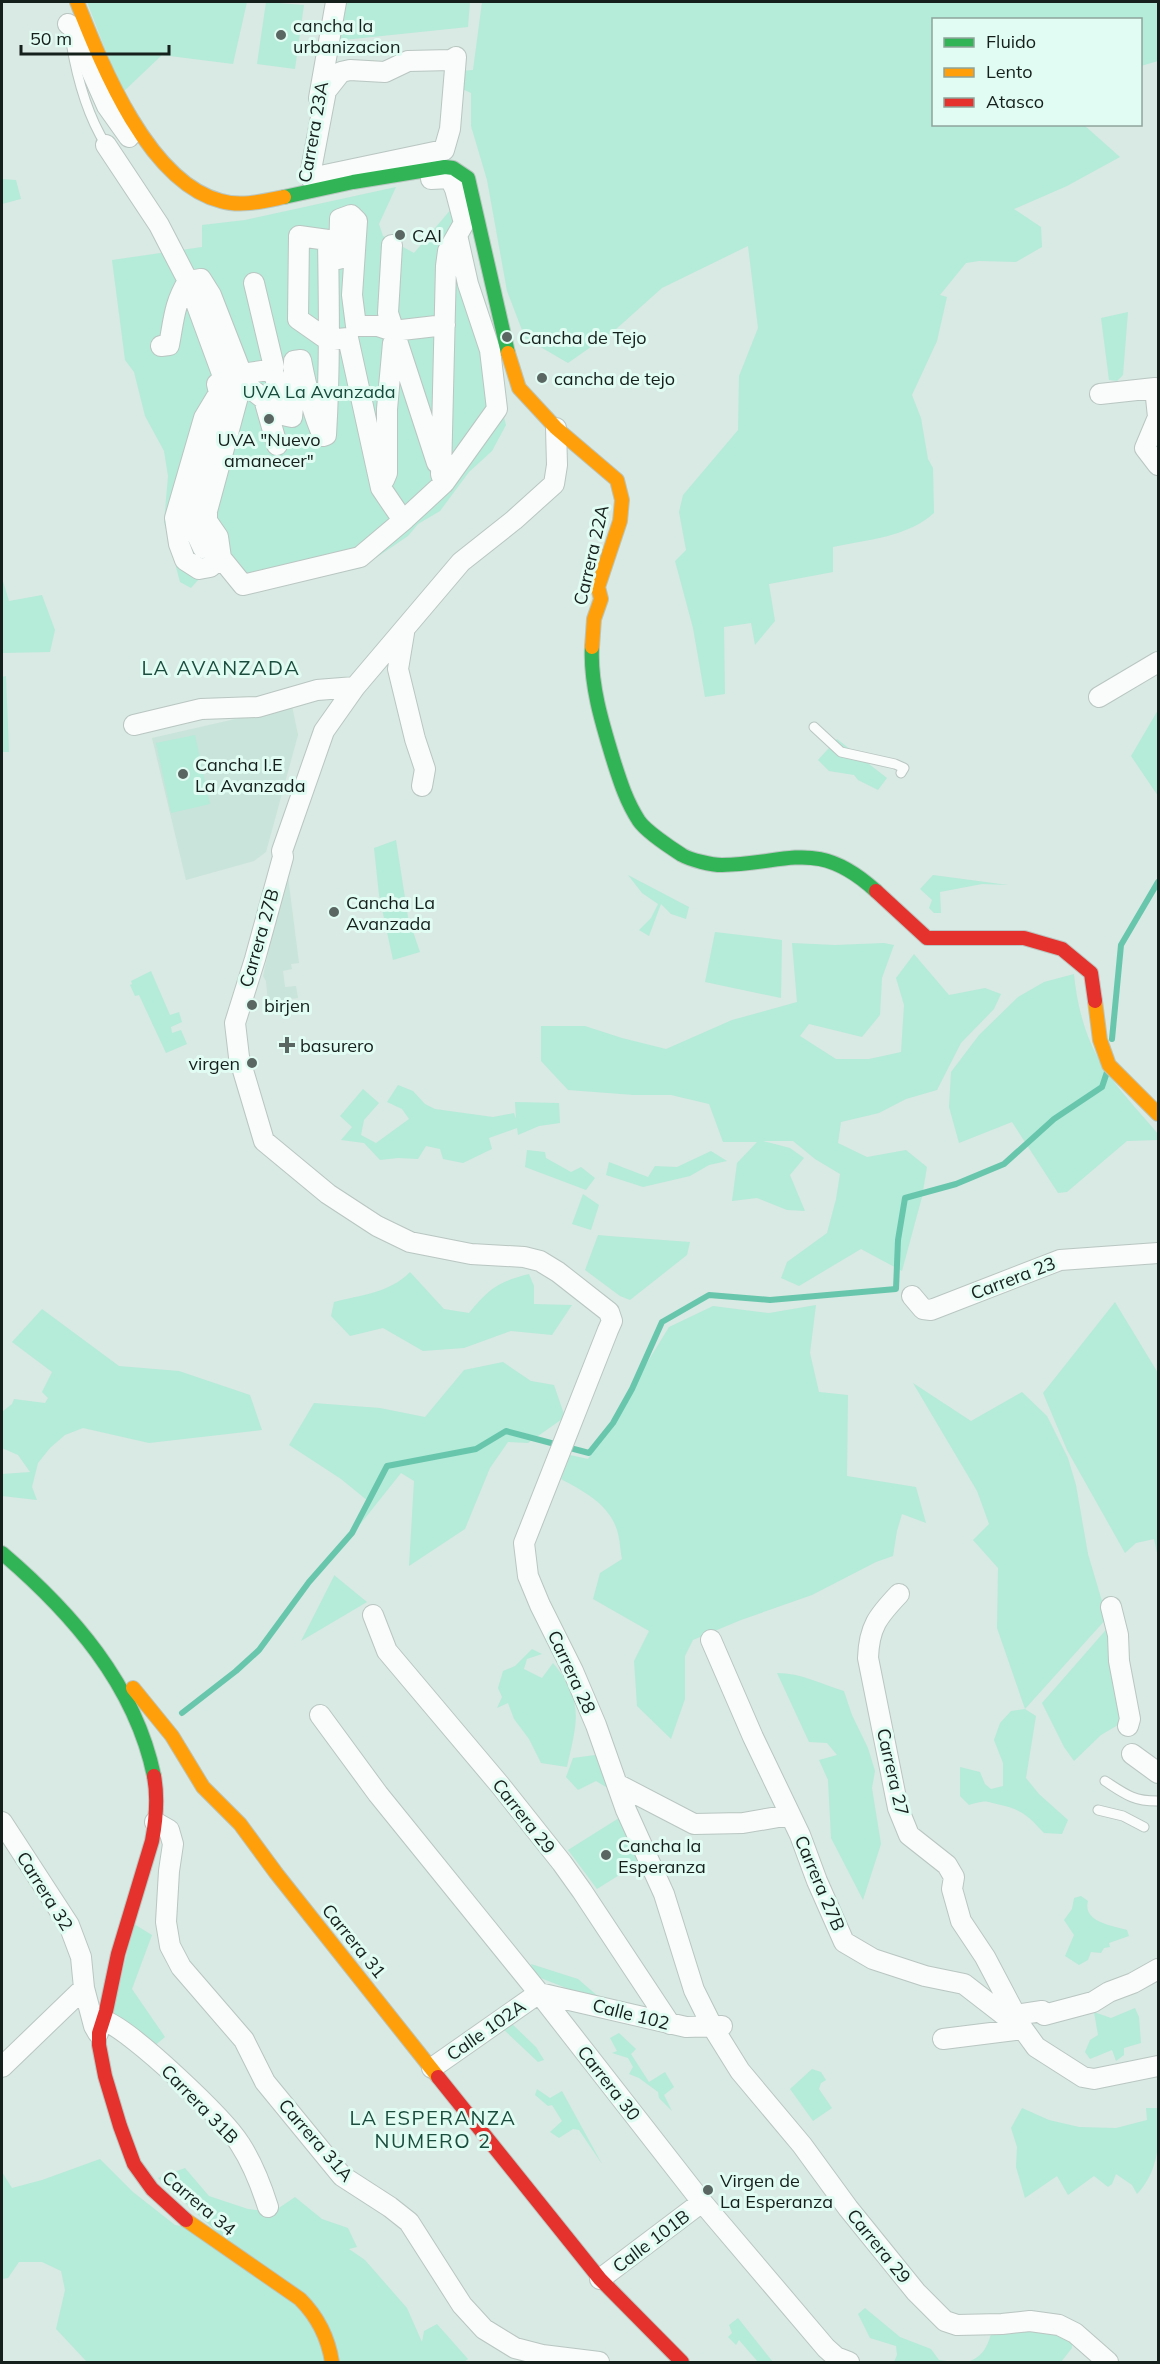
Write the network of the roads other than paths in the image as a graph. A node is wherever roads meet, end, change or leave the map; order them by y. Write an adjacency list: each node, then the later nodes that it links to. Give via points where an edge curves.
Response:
1 (77, 2): 6 (street, via 102,65 132,124 189,186 220,201 257,202)
2 (336, 2): 6 (street, Carrera 23A)
3 (67, 18): 4 (lane, via 75,65 93,124); 7 (street, via 107,106 123,130 175,189 199,205 225,213 252,214 415,180 450,178 464,223)
4 (106, 146): 10 (street, via 159,225)
5 (445, 159): 6 (street); 6 (street, via 456,57 408,61 385,72 350,70 341,72 326,91 311,170); 19 (street, Carrera 22A, via 468,178 519,388)
6 (317, 185)
7 (457, 235): 11 (street, via 448,251); 22 (street, via 490,350 497,409)
8 (392, 245): 12 (street, via 388,313)
9 (254, 283): 16 (street)
10 (185, 286): 15 (street, via 175,305 169,345); 17 (street, via 201,279 212,295); 25 (street, via 228,390 222,420 198,473 189,520); 26 (street, via 219,393 204,418 192,452 175,518 185,560 199,569 210,567)
11 (445, 325): 12 (street); 22 (street)
12 (393, 331): 13 (street, via 356,326 352,295 357,220 351,215 339,219 340,317); 22 (street); 23 (street, via 387,473)
13 (348, 338): 14 (street); 23 (street)
14 (328, 340): 14 (street, via 328,240 299,236 298,319); 16 (street, via 327,435 323,436 316,421 301,360 294,361 292,417 286,416)
15 (161, 346)
16 (272, 368): 17 (street)
17 (242, 376): 20 (street, via 246,385 264,399); 26 (street, via 207,511 207,521 218,537)
18 (1100, 394): 21 (street, via 1155,388 1158,417 1145,448)
19 (556, 428): 27 (street, Carrera 27B, via 554,484 461,562); 35 (street, Carrera 22A, via 617,480 622,500 620,521 598,587 601,599 594,619 591,666 604,732 623,793 641,824 684,856 720,865 796,856 839,864 866,882 927,938 1024,938 1062,949 1091,973 1100,1040 1109,1065)
20 (277, 445)
21 (1158, 465)
22 (443, 478): 24 (street)
23 (381, 488): 24 (street)
24 (405, 519): 26 (street, via 360,557 243,585)
25 (203, 548)
26 (221, 558)
27 (406, 628): 29 (street, Carrera 27B); 34 (street, via 398,669 425,769)
28 (1158, 662): 30 (street)
29 (355, 687): 31 (street, via 317,690 258,707 201,709); 38 (street, Carrera 27B, via 324,731 282,851 255,959 234,1023 239,1057 264,1141 328,1194 377,1226 410,1242 471,1254 540,1261)
30 (1099, 697)
31 (134, 725)
32 (814, 727): 33 (lane, via 841,752 895,764 904,768)
33 (901, 773)
34 (422, 786)
35 (1158, 1114)
36 (1158, 1253): 37 (street, Carrera 23, via 1060,1260 931,1310 923,1310)
37 (912, 1296)
38 (611, 1317): 50 (street, Carrera 28, via 524,1544 528,1576 573,1671)
39 (2, 1553): 44 (street, via 45,1592 101,1656)
40 (899, 1594): 60 (street, Carrera 27, via 883,1610 868,1636 868,1658 898,1809 909,1835 947,1864 954,1877 952,1889 961,1921)
41 (1111, 1607): 46 (street)
42 (373, 1615): 61 (street, Carrera 29, via 387,1651 562,1863)
43 (711, 1640): 53 (street, Carrera 27B)
44 (122, 1693): 55 (street, via 144,1732 152,1758); 67 (street, Carrera 31, via 134,1688 172,1736 203,1787 240,1824)
45 (320, 1715): 59 (street, Carrera 30, via 378,1794)
46 (1128, 1726)
47 (1132, 1754): 48 (street)
48 (1158, 1773)
49 (1105, 1780): 51 (lane, via 1131,1798)
50 (617, 1784): 53 (street, via 694,1824 743,1823); 62 (street, Carrera 28, via 664,1894 694,1990)
51 (1157, 1801)
52 (1098, 1810): 56 (lane, via 1123,1816)
53 (790, 1815): 60 (street, Carrera 27B, via 844,1942 873,1959 964,1984)
54 (2, 1822): 58 (street, Carrera 32, via 69,1925 81,1957)
55 (155, 1822): 63 (street); 72 (street, Carrera 31A, via 169,1830 173,1844 166,1922 175,1957 244,2040 265,2082 334,2166 352,2184 409,2222 462,2305 484,2329 515,2348)
56 (1144, 1827)
57 (1158, 1969): 60 (street, via 1093,2002 1044,2015 1042,2011)
58 (84, 1988): 63 (street, Carrera 32, via 94,2026); 66 (street)
59 (539, 1992): 61 (street, Calle 102); 67 (street, Calle 102A); 68 (street, Carrera 30)
60 (1019, 2022): 64 (street); 65 (street, via 1036,2047 1083,2077 1094,2079)
61 (670, 2024): 62 (street, Calle 102)
62 (717, 2026): 75 (street, Carrera 29, via 740,2070 916,2292 945,2321 957,2325 1030,2321 1059,2325 1075,2333)
63 (101, 2027): 69 (street, Carrera 31B, via 112,2024 132,2038 202,2102 239,2142 259,2179); 71 (street, Carrera 34, via 106,2076 125,2146 151,2189 204,2235 301,2300 326,2334)
64 (943, 2039)
65 (1158, 2066)
66 (2, 2067)
67 (432, 2068): 70 (street, Carrera 31)
68 (702, 2202): 70 (street, Calle 101B); 74 (street, Carrera 30, via 826,2348)
69 (268, 2207)
70 (600, 2279): 73 (street, Carrera 31)
71 (332, 2362)
72 (599, 2362)
73 (682, 2362)
74 (849, 2362)
75 (1108, 2362)

